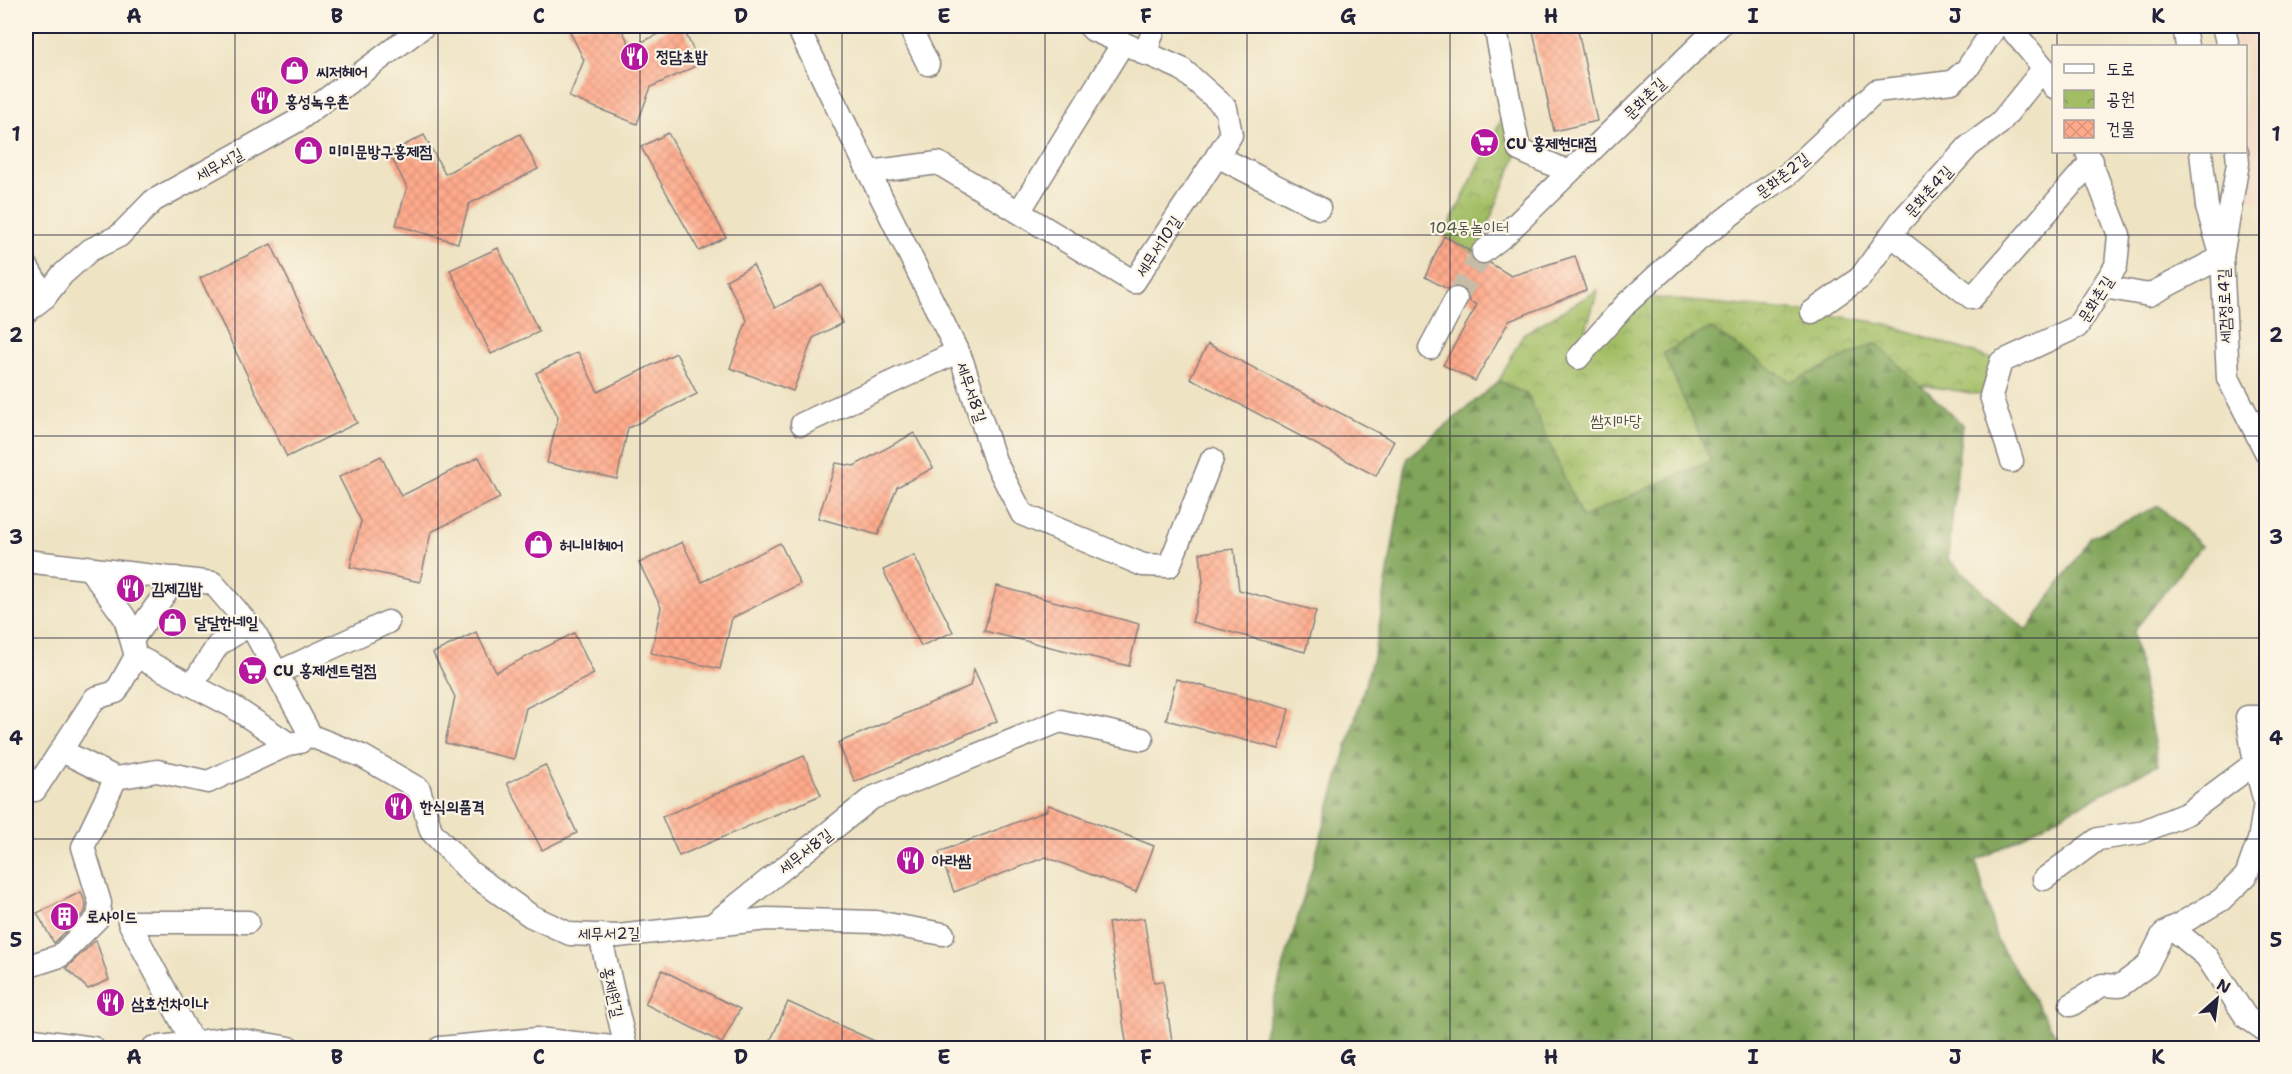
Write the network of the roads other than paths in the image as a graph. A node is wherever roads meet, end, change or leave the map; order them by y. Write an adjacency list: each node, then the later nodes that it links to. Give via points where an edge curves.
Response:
1 (424, 26): 12 (street, 세무서길)
2 (797, 26): 23 (street, 세무서8길)
3 (909, 26): 17 (street)
4 (1089, 26): 13 (street, 세무서10길)
5 (1155, 26): 16 (street)
6 (1495, 26): 24 (street, via 1519,150)
7 (1719, 26): 24 (street, 문화촌길)
8 (1995, 26): 38 (street, 문화촌2길, via 1967,69 1952,82 1876,92 1787,175 1684,251 1626,304)
9 (2009, 26): 18 (street)
10 (2184, 26): 14 (street)
11 (2223, 26): 15 (street)
12 (398, 33): 32 (street, 세무서길, via 297,121 153,201 119,236 90,250)
13 (1123, 43): 16 (street, 세무서10길); 26 (street)
14 (2187, 45)
15 (2228, 45)
16 (1145, 54): 21 (street, 세무서10길, via 1182,69 1226,108 1231,135)
17 (928, 64)
18 (2049, 78): 27 (street, 문화촌4길, via 1969,146)
19 (2201, 153): 29 (street, via 2207,207)
20 (2237, 153): 29 (street, 세검정로4길)
21 (1217, 156): 25 (street); 26 (street, 세무서10길, via 1134,282)
22 (2090, 156): 27 (street, 문화촌길, via 1972,298); 31 (street, 문화촌길, via 2119,235 2115,266)
23 (869, 172): 26 (street, 세무서10길, via 938,163); 37 (street, 세무서8길)
24 (1569, 172): 28 (street, 문화촌길, via 1497,229)
25 (1319, 208)
26 (1019, 212)
27 (1891, 235): 35 (street, 문화촌4길, via 1860,278)
28 (1483, 252)
29 (2222, 256): 31 (street, via 2149,294); 40 (street, 세검정로4길, via 2228,378)
30 (26, 265): 32 (street)
31 (2104, 286): 42 (street, 문화촌길, via 2077,327 2001,362 1991,396)
32 (45, 297): 34 (street, 세무서길)
33 (1456, 299): 36 (street)
34 (26, 312)
35 (1812, 312)
36 (1430, 348)
37 (957, 352): 39 (street); 41 (street, 세무서8길, via 995,461 1022,514 1143,565 1169,566)
38 (1578, 358)
39 (802, 424)
40 (2266, 452)
41 (1212, 459)
42 (2012, 461)
43 (26, 561): 44 (street)
44 (88, 567): 45 (street); 48 (street, via 125,618)
45 (176, 578): 47 (street, via 213,583); 48 (street)
46 (388, 622): 49 (street)
47 (249, 626): 49 (street); 50 (street, via 218,645)
48 (134, 648): 50 (street); 55 (street, via 116,692 95,698)
49 (277, 673): 52 (street, via 311,736)
50 (192, 685): 54 (street)
51 (2266, 717): 56 (street, via 2247,717)
52 (317, 738): 54 (street); 64 (street, 세무서2길, via 362,756 419,789 431,831 470,872 531,916 570,934)
53 (1142, 739): 61 (street, 세무서8길, via 1060,721 873,798)
54 (289, 744): 57 (street, via 208,782 157,771)
55 (62, 751): 57 (street); 58 (street, via 35,790)
56 (2255, 763): 59 (street, via 2188,813 2139,833 2098,839); 62 (street, via 2265,803 2259,840 2246,876 2221,900)
57 (116, 778): 65 (street, via 83,847 100,903 98,918 60,956)
58 (26, 789)
59 (2044, 879)
60 (248, 922): 69 (street, via 129,922)
61 (710, 926): 63 (street, 세무서2길, via 767,919 876,922); 64 (street, 세무서2길)
62 (2172, 928): 66 (street, via 2163,934 2147,966 2120,986 2103,985); 67 (street, via 2206,956 2246,1017)
63 (943, 934)
64 (600, 936): 75 (street, 홍제원길)
65 (26, 966)
66 (2071, 1005)
67 (2266, 1031)
68 (26, 1039): 71 (street)
69 (193, 1043): 70 (street, via 229,1038); 72 (street)
70 (261, 1046): 73 (street)
71 (93, 1048)
72 (153, 1048)
73 (290, 1048)
74 (440, 1048): 75 (street, via 537,1039)
75 (624, 1048)

